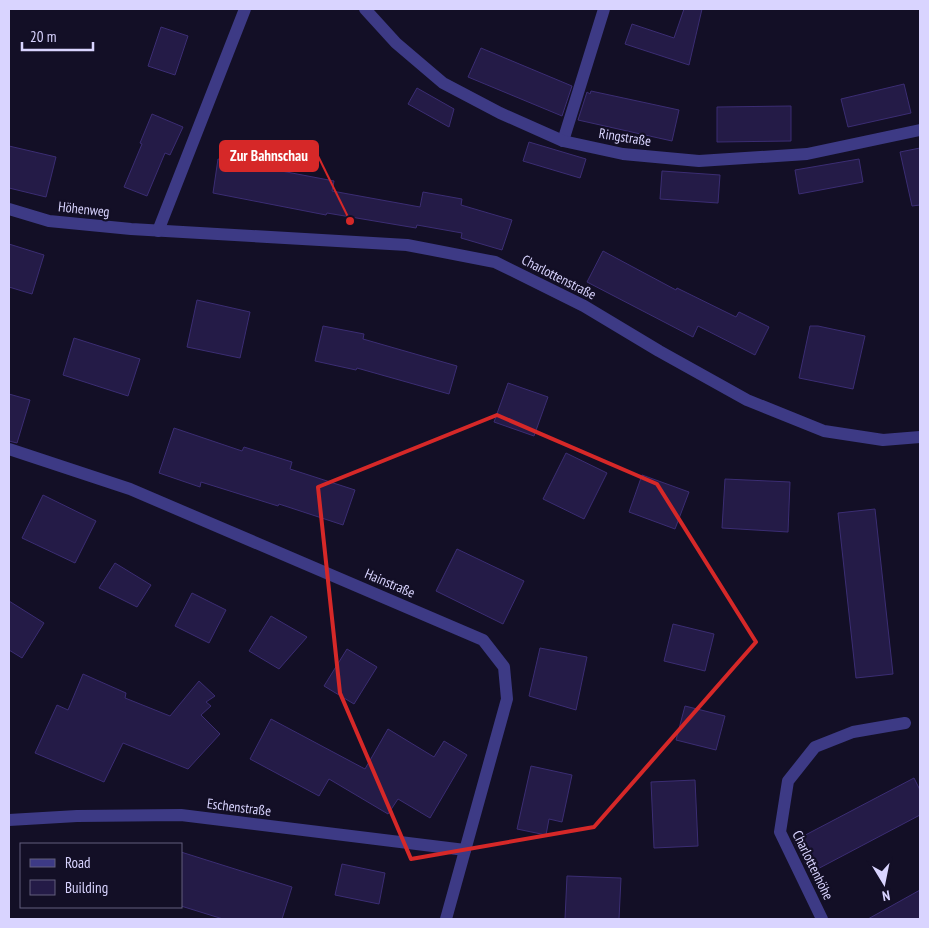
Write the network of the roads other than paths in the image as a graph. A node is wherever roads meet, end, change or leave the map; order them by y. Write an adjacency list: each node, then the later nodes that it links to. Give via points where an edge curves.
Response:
1 (244, 9): 7 (street)
2 (366, 9): 5 (street, Ringstraße, via 396,43 443,84)
3 (604, 9): 5 (street)
4 (920, 130): 5 (street, Ringstraße, via 807,154 698,161 623,154)
5 (563, 140)
6 (9, 209): 7 (street, Höhenweg, via 49,221)
7 (158, 231): 8 (street, Charlottenstraße, via 407,245 495,262 584,306 747,400 824,431 884,440)
8 (920, 437)
9 (9, 449): 12 (street, Hainstraße, via 130,489 484,640 504,667 507,699)
10 (905, 723): 14 (street, Charlottenhöhe, via 853,732 815,747 788,781 780,832)
11 (9, 820): 12 (street, Eschenstraße, via 181,815)
12 (465, 850): 13 (street, Hainstraße)
13 (446, 919)
14 (822, 919)

